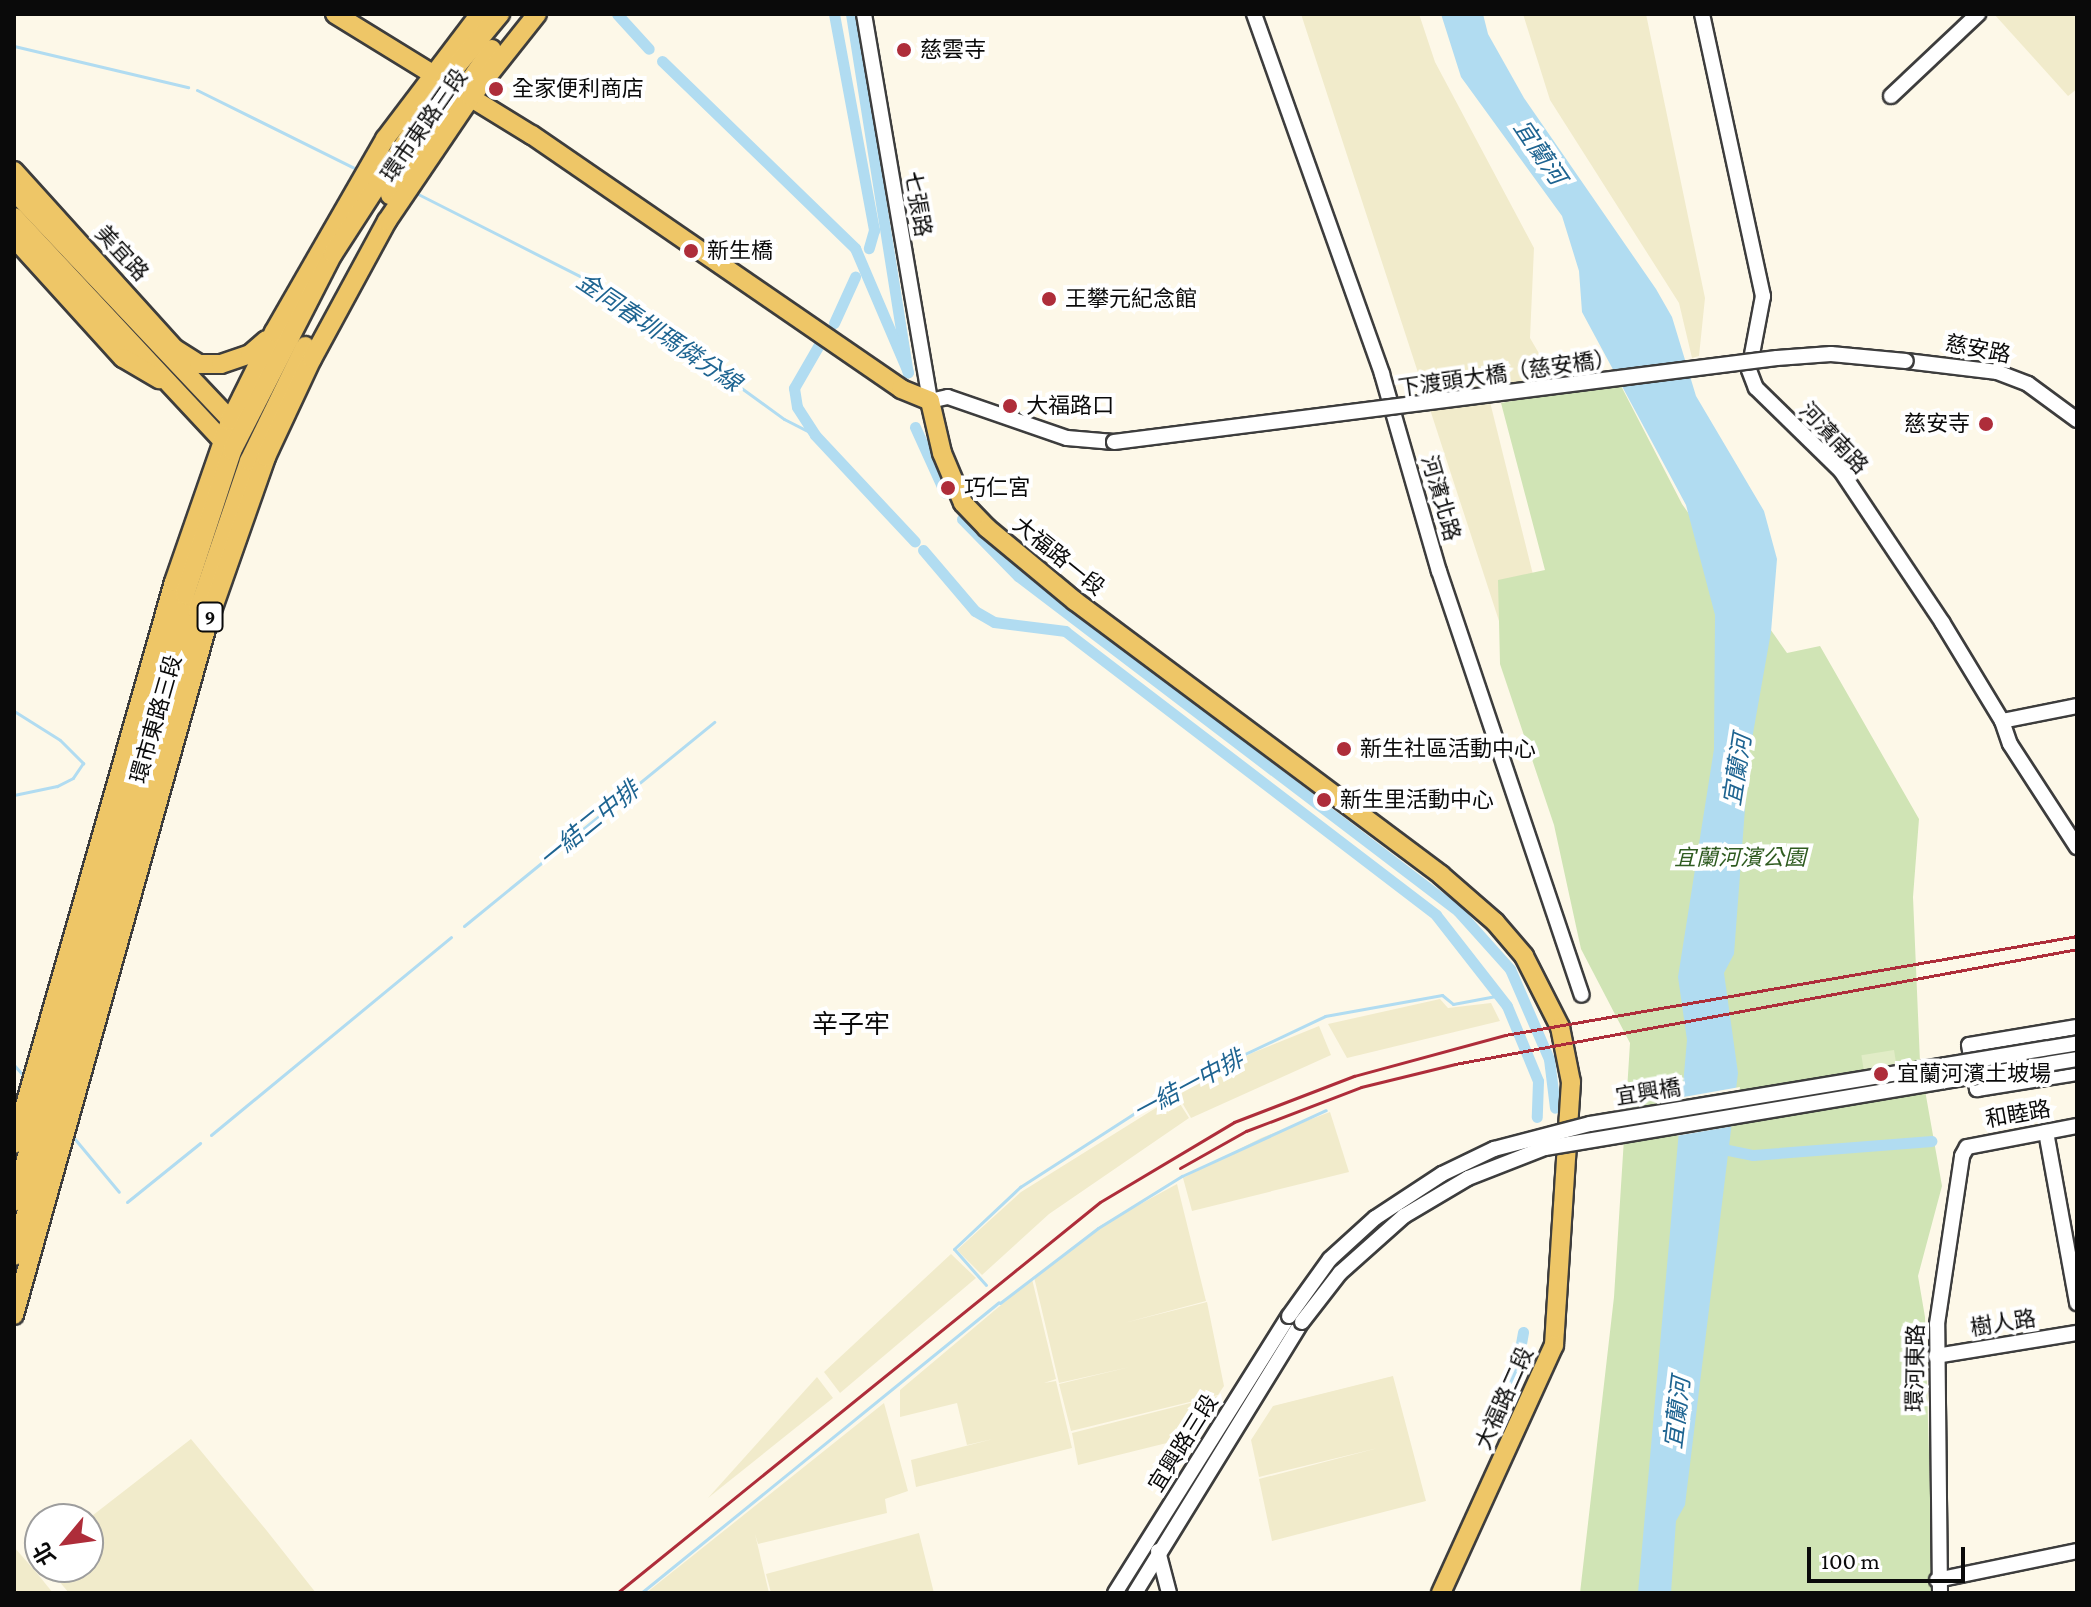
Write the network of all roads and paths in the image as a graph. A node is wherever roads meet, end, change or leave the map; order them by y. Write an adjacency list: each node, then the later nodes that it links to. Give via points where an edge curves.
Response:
1 (335, 14): 10 (main road)
2 (480, 14): 10 (main road, 環市東路三段 / 9)
3 (500, 14): 10 (main road, 環市東路三段 / 9)
4 (521, 14): 10 (main road, 環市東路三段 / 9)
5 (537, 14): 10 (main road, 環市東路三段 / 9)
6 (864, 14): 23 (street, 七張路)
7 (1254, 14): 30 (street, 河濱北路, via 1382,374 1439,571)
8 (1702, 14): 28 (street, 河濱南路, via 1763,296 1749,370 1756,388 1841,471)
9 (1978, 14): 11 (street)
10 (453, 84): 16 (main road, 環市東路三段 / 9); 17 (main road, 環市東路三段 / 9, via 385,139); 23 (main road, via 901,389); 25 (main road, 環市東路三段 / 9, via 361,267)
11 (1891, 96)
12 (14, 171): 21 (main road, 美宜路, via 175,349)
13 (14, 191): 20 (main road, 美宜路)
14 (14, 217): 22 (main road)
15 (14, 238): 22 (main road, via 129,364)
16 (327, 264): 17 (main road); 25 (main road, 環市東路三段 / 9)
17 (287, 309): 18 (main road, 環市東路三段 / 9)
18 (274, 332): 21 (main road, via 235,361); 25 (main road, 環市東路三段 / 9)
19 (1906, 361): 23 (street, 下渡頭大橋（慈安橋）, bridge, via 1831,354 1777,358 1114,442 1067,438 948,397); 24 (street, 慈安路, via 1997,372 2028,384)
20 (176, 364): 21 (street); 25 (main road, 美宜路)
21 (199, 364)
22 (164, 381): 26 (main road)
23 (930, 401): 37 (main road, 大福路一段, via 942,453 963,503 987,528 1075,601 1441,875 1495,922 1524,956 1560,1027 1569,1053)
24 (2077, 420)
25 (249, 443): 26 (main road, 環市東路三段 / 9); 43 (main road, 環市東路三段 / 9); 45 (main road, 環市東路三段 / 9, via 208,622)
26 (227, 446): 40 (main road, 環市東路三段 / 9, via 174,582); 42 (main road, 環市東路三段 / 9)
27 (2077, 706): 28 (street)
28 (2002, 721): 29 (street, 河濱南路, via 2010,744)
29 (2077, 847)
30 (1582, 995)
31 (2077, 1027): 32 (street)
32 (1991, 1041): 36 (street); 36 (street, via 1969,1045 1977,1089)
33 (2077, 1043): 46 (street, 宜興橋, bridge, via 1578,1126 1494,1149 1442,1174 1375,1218 1330,1259)
34 (2077, 1059): 46 (street, 宜興橋, bridge, via 1545,1148 1468,1178 1404,1216)
35 (2077, 1073): 36 (street)
36 (1999, 1086)
37 (1572, 1114): 56 (main road, 大福路二段, via 1554,1345)
38 (2077, 1126): 39 (street, 和睦路)
39 (2046, 1132): 41 (street, 和睦路); 44 (street)
40 (14, 1144)
41 (1967, 1147): 48 (street, 環河東路, via 1946,1245)
42 (14, 1202)
43 (14, 1256)
44 (2077, 1303)
45 (14, 1315)
46 (1295, 1319): 49 (street, 宜興路三段); 51 (street, 宜興路三段)
47 (2077, 1333): 48 (street, 樹人路)
48 (1936, 1356): 52 (street, 環河東路)
49 (1149, 1540): 51 (street); 53 (street, 宜興路三段)
50 (2077, 1551): 52 (street)
51 (1160, 1554): 54 (street, 宜興路三段); 55 (street)
52 (1938, 1586)
53 (1115, 1593)
54 (1135, 1593)
55 (1169, 1593)
56 (1441, 1593)

